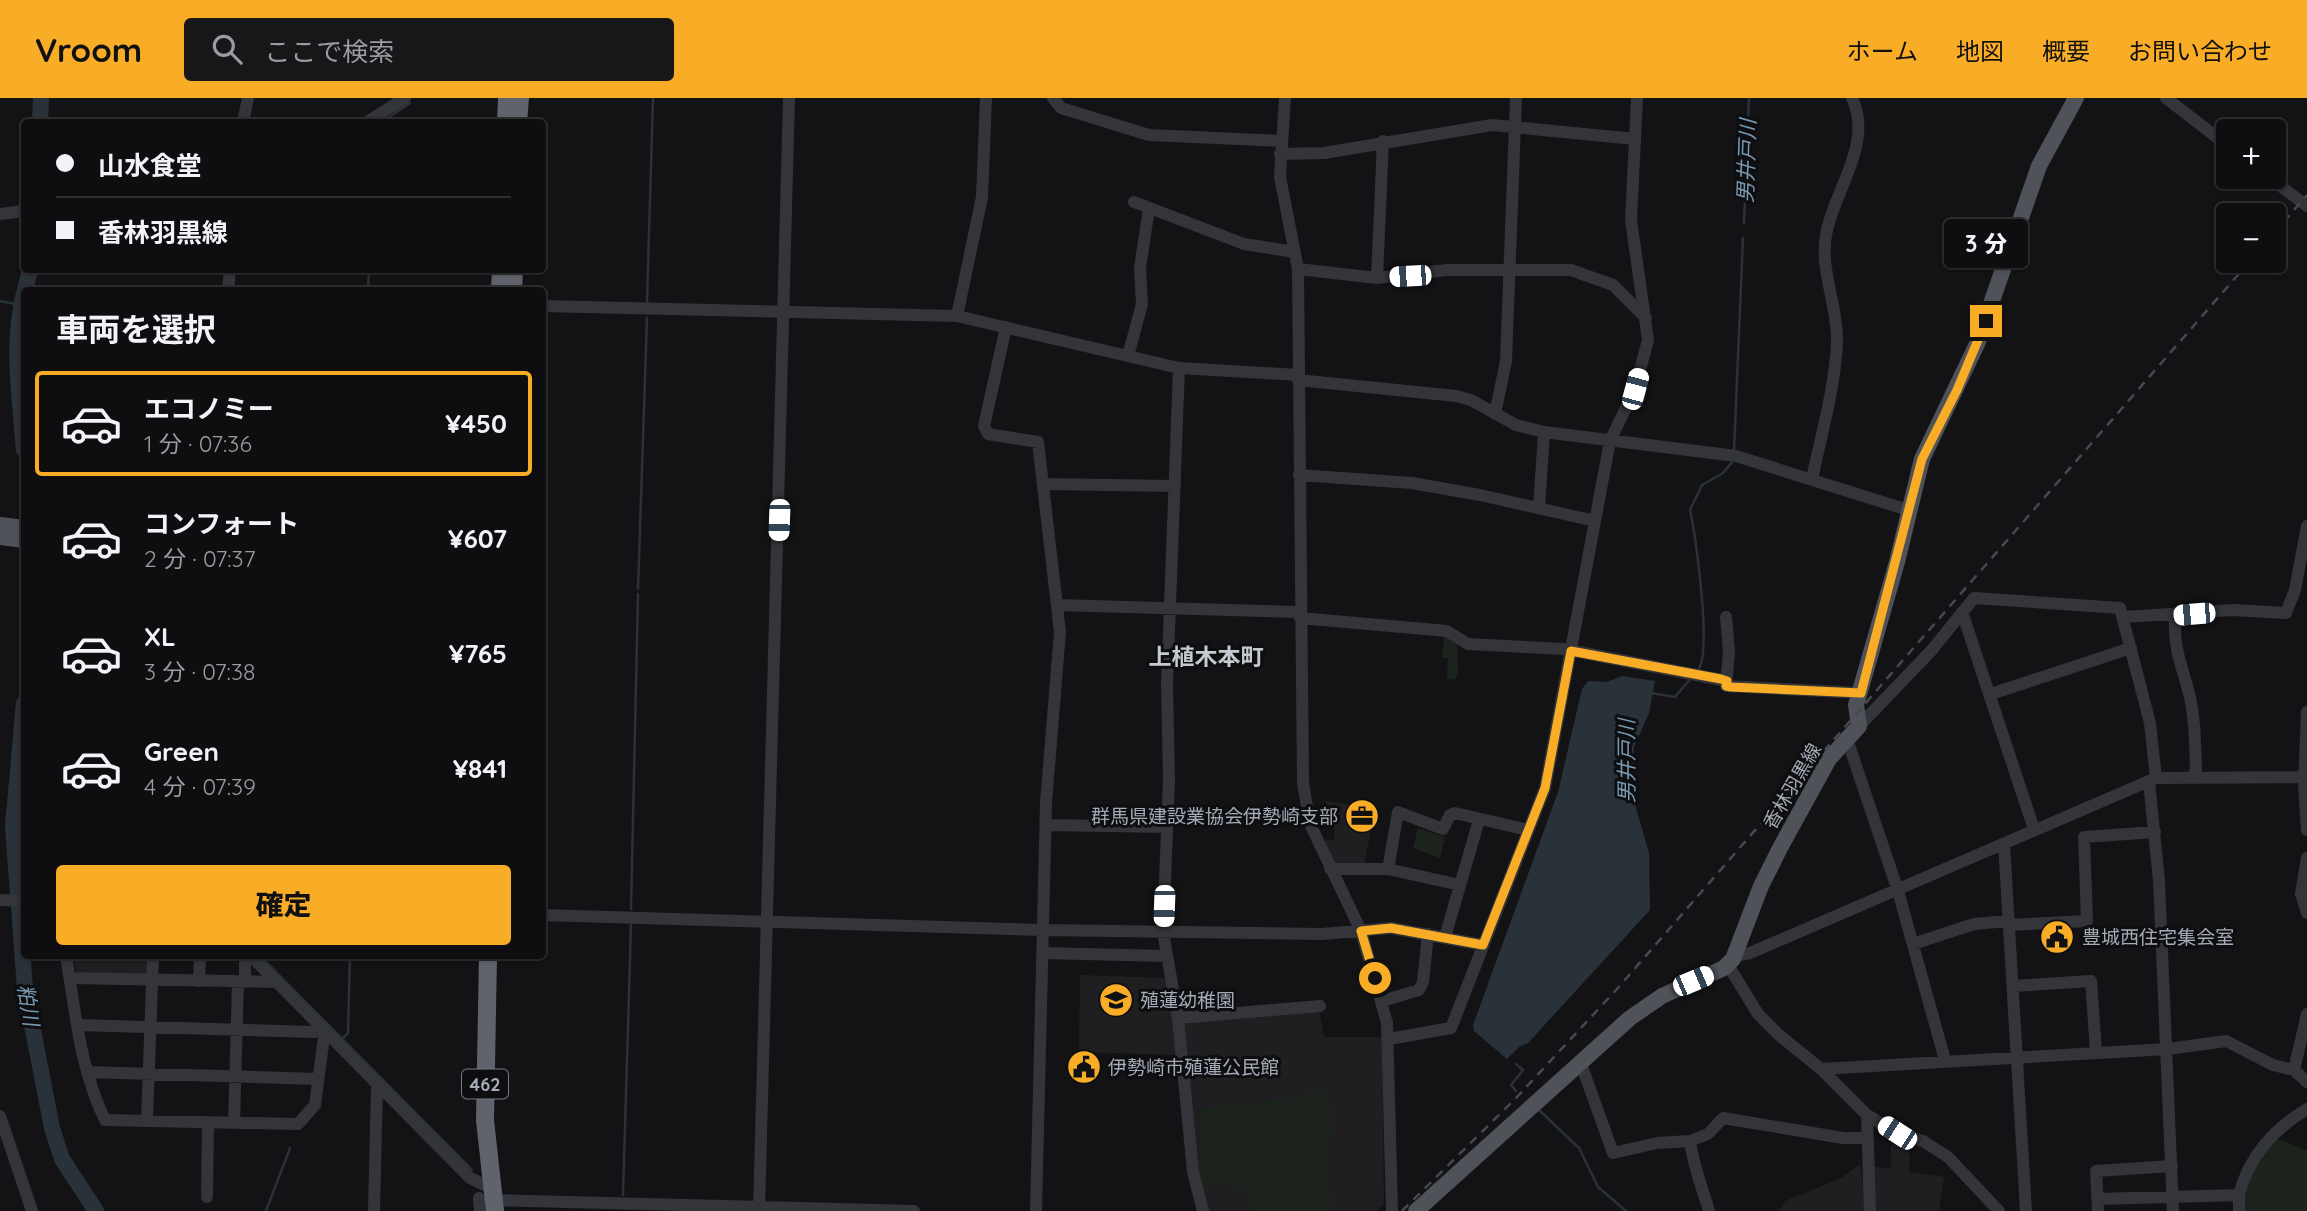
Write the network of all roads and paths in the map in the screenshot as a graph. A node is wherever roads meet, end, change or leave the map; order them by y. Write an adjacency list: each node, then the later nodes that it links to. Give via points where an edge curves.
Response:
1 (248, 98): 14 (street)
2 (405, 98): 15 (street)
3 (507, 98): 16 (highway)
4 (520, 98): 17 (highway)
5 (789, 98): 34 (street)
6 (986, 98): 35 (street, via 982,197)
7 (1053, 98): 22 (street, via 1061,108 1149,135)
8 (1285, 98): 22 (street)
9 (1516, 98): 18 (street)
10 (1637, 98): 20 (street)
11 (1852, 98): 45 (street, via 1858,111 1857,153 1844,175 1825,242 1837,340)
12 (2076, 98): 49 (main road, via 2039,166 1995,298 1922,459)
13 (2166, 98): 19 (street)
14 (244, 119)
15 (372, 119)
16 (506, 119)
17 (518, 119)
18 (1515, 126): 20 (street); 21 (street, via 1492,125); 31 (street)
19 (2216, 137)
20 (1635, 139): 36 (street, via 1631,220)
21 (1382, 141): 22 (street, via 1324,153); 32 (street)
22 (1281, 148): 29 (street, via 1282,188)
23 (2284, 189): 25 (street)
24 (1134, 202): 26 (street)
25 (2307, 206)
26 (1149, 208): 29 (street, via 1244,244); 38 (street, via 1140,268 1142,304)
27 (21, 211): 28 (street)
28 (0, 214)
29 (1295, 252): 30 (street)
30 (1298, 270): 32 (street); 40 (street)
31 (1508, 270): 32 (street, via 1447,270); 36 (street, via 1571,270 1613,285); 41 (street, via 1506,361)
32 (1377, 278)
33 (546, 306): 34 (street)
34 (784, 312): 35 (street); 92 (street)
35 (957, 316): 37 (street)
36 (1646, 319): 43 (street, via 1648,340 1635,389)
37 (1006, 327): 38 (street); 46 (street, via 984,426 988,434 1038,442)
38 (1128, 356): 39 (street)
39 (1179, 368): 40 (street); 47 (street)
40 (1298, 377): 41 (street, via 1455,396); 44 (street)
41 (1494, 414): 42 (street)
42 (1544, 432): 43 (street); 48 (street)
43 (1610, 441): 45 (street, via 1736,456); 50 (street)
44 (1299, 475): 48 (street, via 1412,484); 60 (street)
45 (1812, 479): 49 (street)
46 (1043, 484): 47 (street); 57 (street)
47 (1175, 486): 58 (street)
48 (1539, 508): 50 (street)
49 (1908, 510): 67 (main road)
50 (1595, 521): 65 (street)
51 (0, 525): 53 (main road)
52 (2307, 526): 56 (street)
53 (21, 528)
54 (0, 537): 55 (main road)
55 (21, 540)
56 (2301, 592): 61 (street, via 2286,613 2233,610)
57 (1057, 605): 58 (street); 76 (street, via 1060,632)
58 (1172, 609): 60 (street); 77 (street)
59 (1962, 612): 63 (street, via 1974,598 2120,608); 68 (street); 70 (street)
60 (1300, 615): 65 (street, via 1447,631 1468,644); 84 (street, via 1303,783 1310,824)
61 (2175, 615): 63 (street); 72 (street, via 2176,656 2194,726)
62 (1726, 617): 66 (street)
63 (2123, 617): 64 (street)
64 (2131, 648): 68 (street); 74 (street, via 2150,723)
65 (1571, 651): 66 (street); 79 (street, via 1545,788)
66 (1727, 681): 67 (street, via 1726,686 1731,687)
67 (1861, 693): 70 (main road, via 1855,708)
68 (1991, 694): 78 (street)
69 (2307, 712): 73 (street)
70 (1859, 726): 71 (main road, 香林羽黒線)
71 (1847, 739): 87 (street); 109 (main road, 香林羽黒線, via 1829,759 1775,857)
72 (2194, 775): 73 (street); 74 (street)
73 (2306, 777): 80 (street)
74 (2152, 780): 78 (street); 81 (street)
75 (1479, 820): 79 (street); 85 (street, via 1455,813 1443,828 1398,812); 86 (street)
76 (1046, 825): 77 (street); 94 (street)
77 (1167, 827): 96 (street)
78 (2034, 829): 82 (street)
79 (1528, 830): 100 (street)
80 (2307, 830)
81 (2155, 832): 93 (street, via 2084,837 2087,920); 126 (street)
82 (2004, 844): 87 (street); 93 (street)
83 (2307, 858): 90 (street, via 2301,894)
84 (1330, 869): 85 (street); 95 (street)
85 (1388, 869): 86 (street)
86 (1460, 885): 98 (street)
87 (1898, 891): 99 (street); 109 (street)
88 (0, 900): 89 (street)
89 (21, 901)
90 (2307, 910)
91 (546, 915): 92 (street)
92 (767, 920): 94 (street); 154 (street)
93 (2010, 923): 99 (street, via 1974,924); 115 (street)
94 (1043, 930): 96 (street); 101 (street)
95 (1361, 931): 96 (street); 97 (street, via 1391,928); 116 (street)
96 (1163, 932): 102 (street)
97 (1428, 934): 98 (street); 116 (street, via 1419,990)
98 (1445, 937): 100 (street)
99 (1913, 944): 129 (street)
100 (1483, 945): 125 (street, via 1451,1028)
101 (1042, 953): 102 (street); 159 (street)
102 (1167, 956): 119 (street)
103 (67, 959): 110 (street)
104 (153, 959): 111 (street)
105 (200, 959): 112 (street)
106 (244, 959): 113 (street)
107 (253, 959): 114 (street)
108 (488, 959): 152 (highway, 462)
109 (1732, 960): 130 (main road, via 1640,1010); 131 (street, via 1758,1014)
110 (70, 978): 111 (street); 120 (street)
111 (152, 981): 112 (street); 121 (street)
112 (199, 981): 113 (street)
113 (241, 982): 114 (street); 123 (street)
114 (277, 982): 122 (street)
115 (2013, 986): 127 (street, via 2091,981); 128 (street)
116 (1382, 1001): 125 (street)
117 (1321, 1006): 119 (street)
118 (2307, 1014): 124 (street)
119 (1178, 1018): 160 (street, via 1193,1172)
120 (77, 1025): 121 (street); 133 (street)
121 (150, 1027): 123 (street); 134 (street)
122 (325, 1029): 123 (street); 136 (street); 138 (street)
123 (236, 1030): 135 (street)
124 (2305, 1032): 132 (street)
125 (1389, 1039): 155 (street)
126 (2168, 1049): 127 (street); 132 (street, via 2226,1041 2273,1065); 148 (street)
127 (2096, 1051): 128 (street)
128 (2017, 1056): 129 (street); 165 (street)
129 (1945, 1060): 131 (street)
130 (1581, 1064): 147 (street, via 1613,1153); 161 (main road)
131 (1821, 1069): 141 (street)
132 (2294, 1070): 137 (street)
133 (88, 1072): 134 (street); 142 (street, via 105,1120)
134 (149, 1073): 135 (street); 142 (street)
135 (235, 1075): 136 (street); 144 (street)
136 (318, 1079): 144 (street, via 315,1105 302,1123)
137 (2307, 1082)
138 (377, 1084): 152 (street); 157 (street)
139 (2307, 1109): 149 (street, via 2267,1139)
140 (0, 1115): 145 (street)
141 (1867, 1115): 146 (street); 164 (street, via 1948,1157)
142 (147, 1121): 143 (street)
143 (208, 1122): 144 (street); 151 (street)
144 (234, 1123)
145 (3, 1132): 156 (street)
146 (1867, 1138): 147 (street, via 1723,1118 1708,1134); 163 (street)
147 (1690, 1141): 162 (street)
148 (2172, 1166): 150 (street); 153 (street, via 2096,1171)
149 (2239, 1195): 150 (street); 167 (street)
150 (2173, 1196): 153 (street); 166 (street)
151 (207, 1197)
152 (488, 1202): 154 (street)
153 (2098, 1205)
154 (759, 1209): 158 (street)
155 (1389, 1210)
156 (32, 1211)
157 (374, 1211)
158 (914, 1211)
159 (1036, 1211)
160 (1203, 1211)
161 (1416, 1211)
162 (1709, 1211)
163 (1870, 1211)
164 (1999, 1211)
165 (2026, 1211)
166 (2173, 1211)
167 (2239, 1211)

